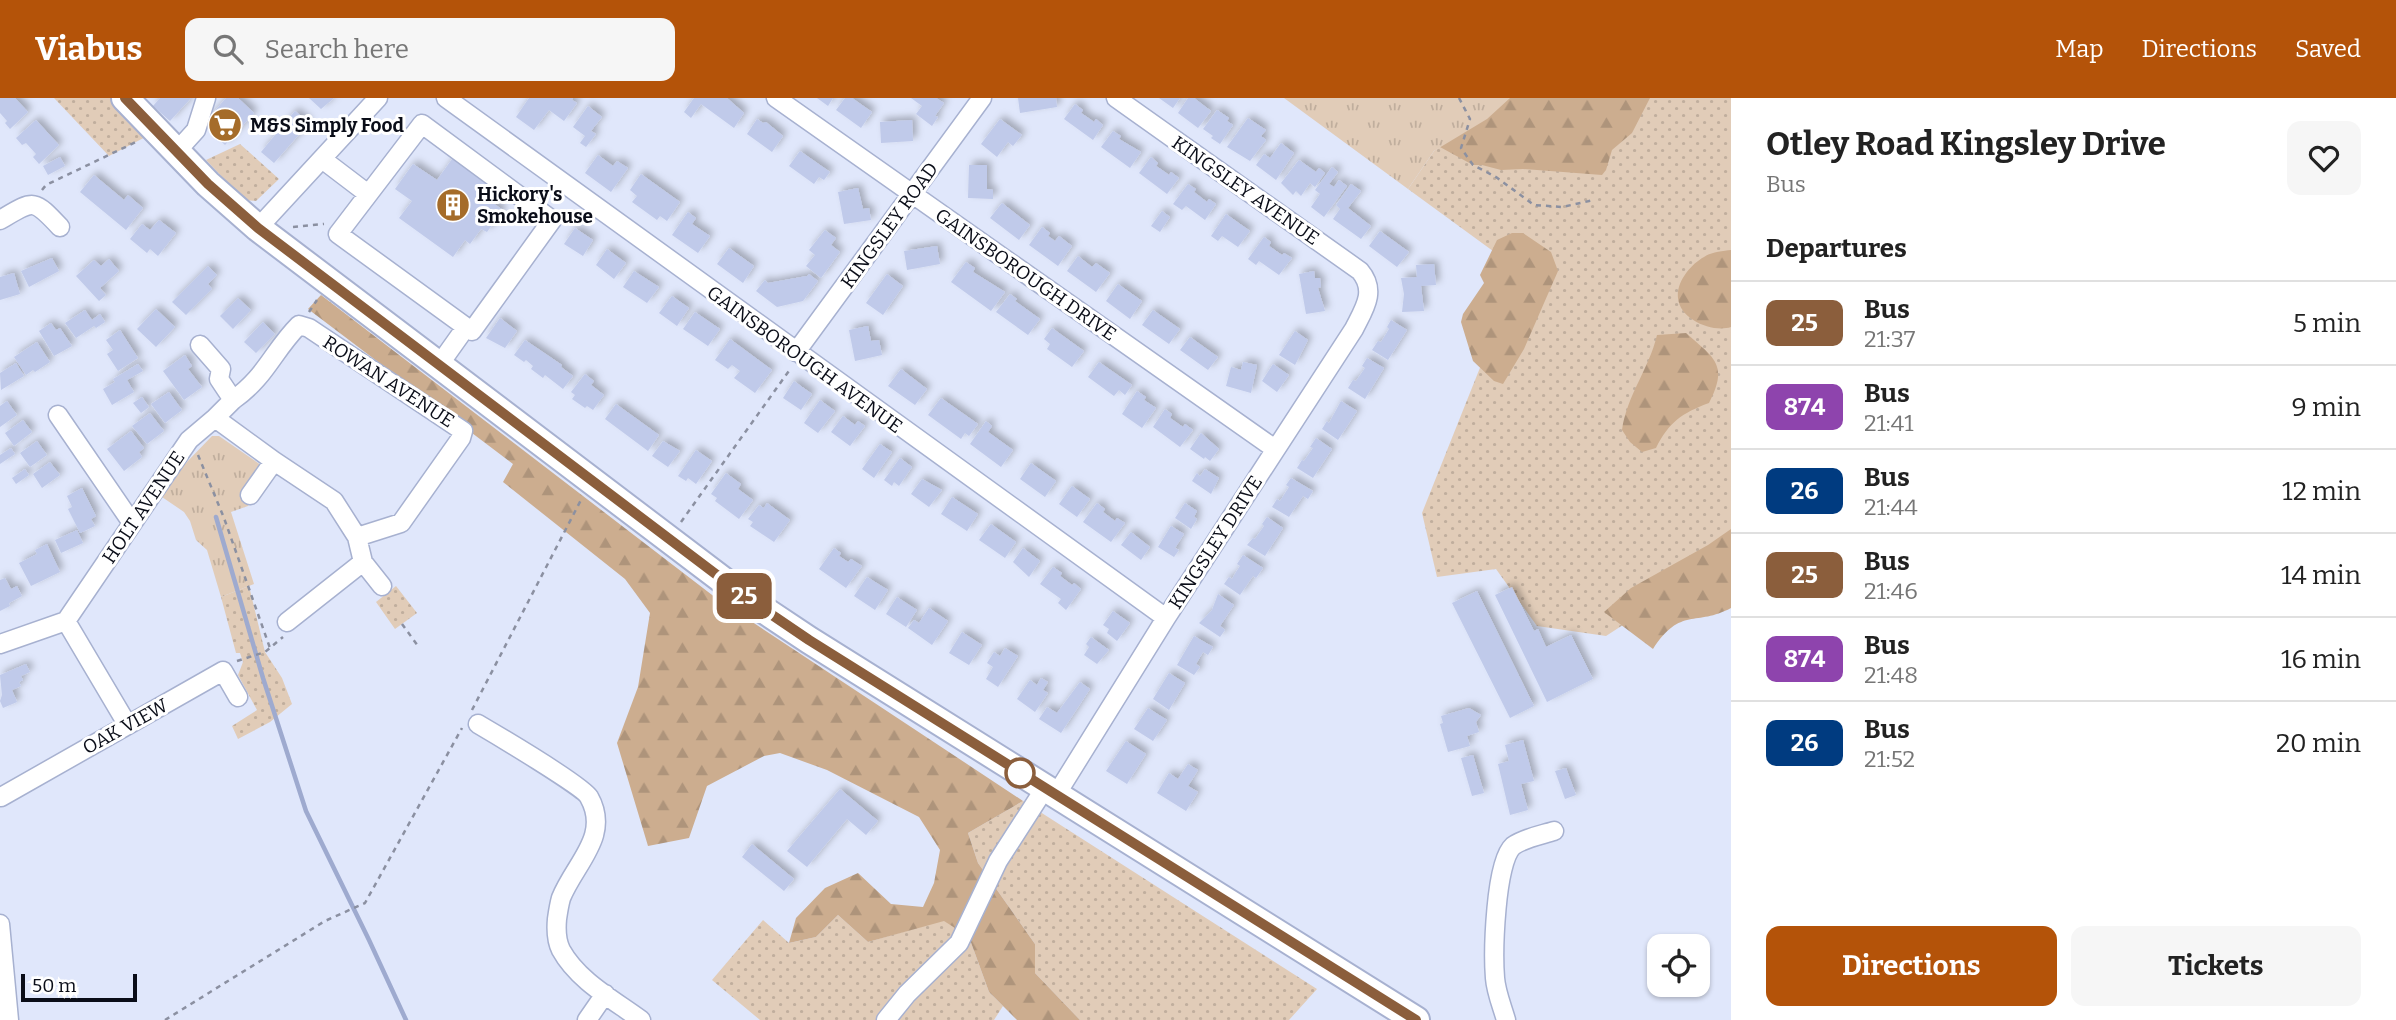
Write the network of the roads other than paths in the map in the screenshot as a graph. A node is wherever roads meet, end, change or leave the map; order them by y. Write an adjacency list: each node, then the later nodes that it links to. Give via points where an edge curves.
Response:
1 (206, 98): 8 (street, via 197,130)
2 (378, 98): 9 (street)
3 (446, 98): 18 (street, GAINSBOROUGH AVENUE)
4 (776, 98): 11 (street, GAINSBOROUGH DRIVE)
5 (982, 98): 11 (street, KINGSLEY ROAD)
6 (1116, 98): 15 (street, KINGSLEY AVENUE, via 1360,271)
7 (131, 100): 8 (highway)
8 (177, 151): 14 (highway)
9 (322, 159): 10 (street); 14 (street)
10 (368, 194): 16 (street, via 338,233); 16 (street, via 422,124 552,220 472,331)
11 (913, 194): 18 (street, KINGSLEY ROAD); 23 (street, GAINSBOROUGH DRIVE)
12 (0, 220): 13 (street, via 32,204)
13 (61, 227)
14 (258, 228): 19 (highway)
15 (1369, 289): 23 (street, KINGSLEY DRIVE, via 1354,328)
16 (466, 327): 19 (street)
17 (200, 345): 20 (street, via 221,369 219,379)
18 (798, 354): 30 (street, GAINSBOROUGH AVENUE)
19 (439, 365): 37 (highway, via 750,600)
20 (233, 400): 22 (street, HOLT AVENUE); 27 (street, ROWAN AVENUE, via 264,373 299,325 463,431 401,523)
21 (58, 415): 26 (street)
22 (215, 418): 24 (street); 26 (street, HOLT AVENUE, via 189,440)
23 (1275, 449): 30 (street, KINGSLEY DRIVE)
24 (274, 461): 25 (street); 27 (street, via 334,501)
25 (250, 495)
26 (132, 523): 31 (street, HOLT AVENUE)
27 (357, 537): 28 (street)
28 (363, 562): 29 (street); 32 (street)
29 (382, 586)
30 (1166, 618): 37 (street, KINGSLEY DRIVE)
31 (66, 621): 33 (street); 36 (street)
32 (288, 622)
33 (0, 644)
34 (238, 697): 36 (street, OAK VIEW, via 223,671)
35 (472, 718): 41 (street, via 588,794 598,818 594,839 560,901 555,932 576,969)
36 (127, 724): 38 (street, OAK VIEW)
37 (1050, 792): 45 (street, KINGSLEY DRIVE, via 998,861 959,943); 46 (highway)
38 (2, 802)
39 (1554, 831): 47 (street, via 1514,845 1500,876 1495,978)
40 (0, 924): 42 (street)
41 (605, 994): 43 (street); 44 (street)
42 (9, 1020)
43 (587, 1020)
44 (641, 1020)
45 (886, 1020)
46 (1416, 1020)
47 (1506, 1020)

